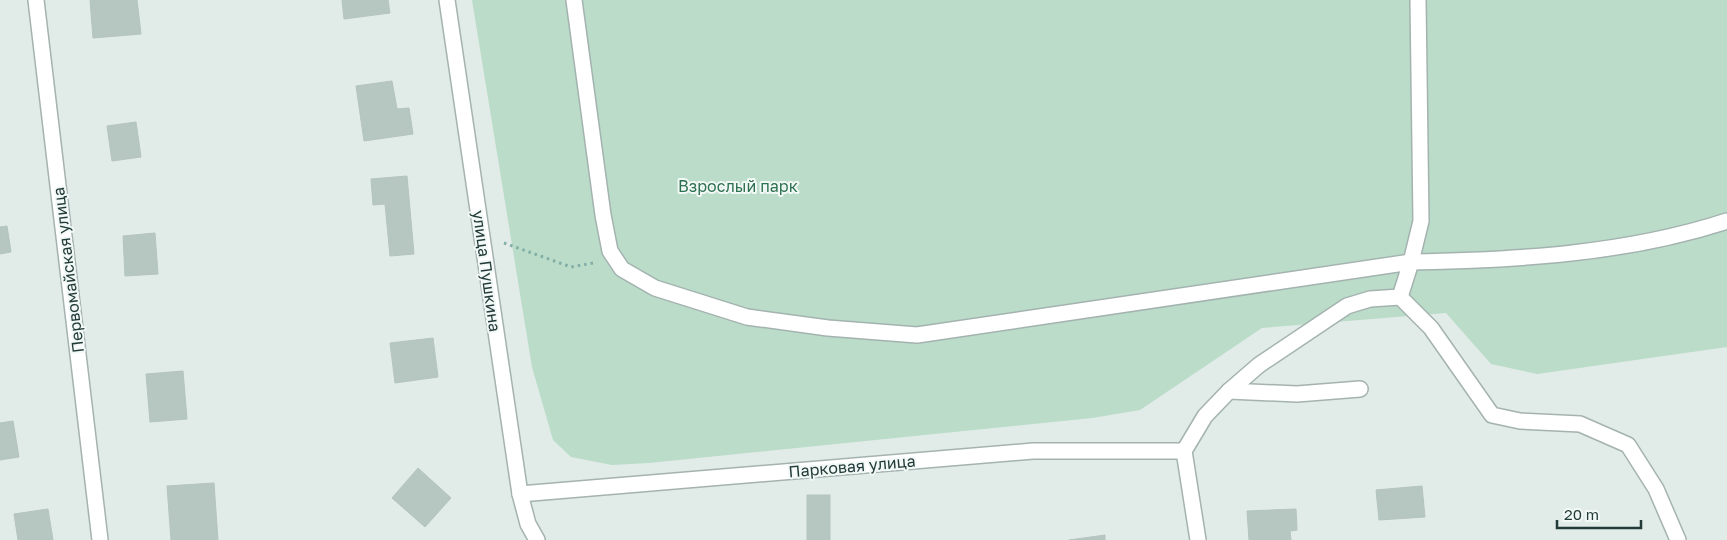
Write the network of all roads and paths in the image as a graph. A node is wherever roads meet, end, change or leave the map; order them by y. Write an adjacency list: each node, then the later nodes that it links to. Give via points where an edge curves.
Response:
1 (36, 0): 14 (street, Первомайская улица)
2 (447, 0): 6 (street, улица Пушкина)
3 (574, 0): 8 (street, via 603,215 610,251)
4 (1418, 0): 7 (street, via 1420,221)
5 (1727, 221): 7 (street, via 1691,233 1601,250 1487,261)
6 (482, 237): 8 (path, via 571,267 594,263); 13 (street, улица Пушкина)
7 (1411, 262): 8 (street, via 917,335 747,317 655,288); 9 (street)
8 (622, 269)
9 (1400, 297): 11 (street, via 1370,299 1347,306 1259,365); 17 (street, via 1431,328 1492,416 1580,424 1628,445 1656,489)
10 (1360, 390): 11 (street, via 1297,394)
11 (1229, 391): 12 (street, via 1205,416)
12 (1184, 451): 13 (street, Парковая улица, via 1033,451); 16 (street)
13 (520, 494): 15 (street, улица Пушкина, via 528,524)
14 (100, 540)
15 (537, 540)
16 (1198, 540)
17 (1678, 540)

